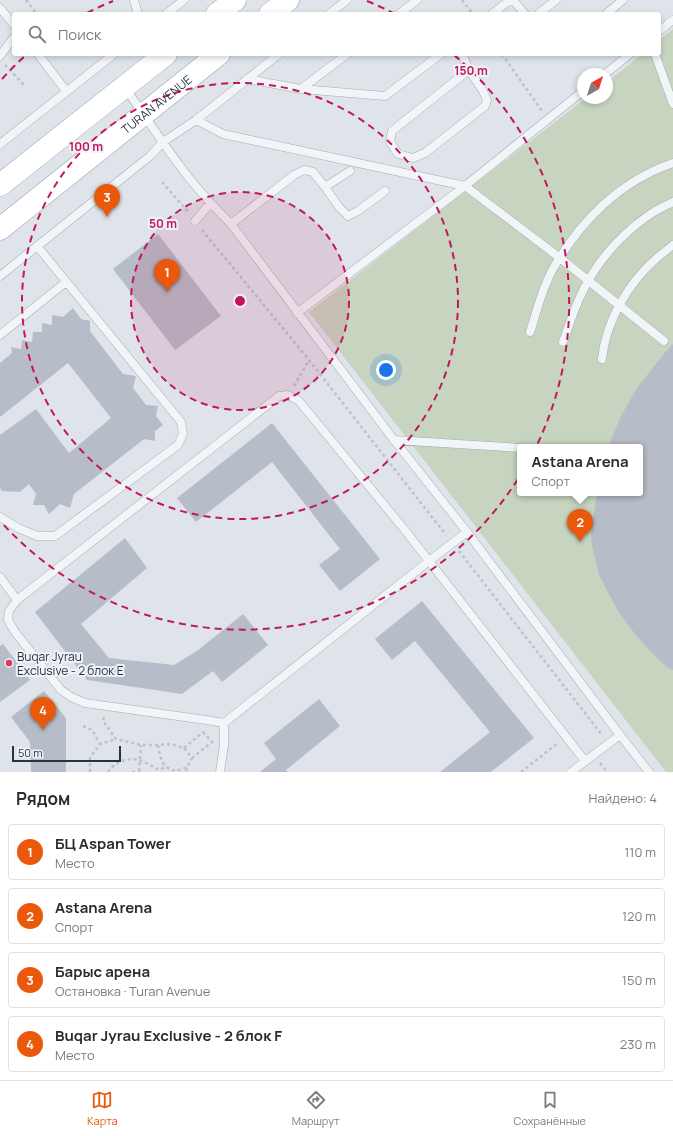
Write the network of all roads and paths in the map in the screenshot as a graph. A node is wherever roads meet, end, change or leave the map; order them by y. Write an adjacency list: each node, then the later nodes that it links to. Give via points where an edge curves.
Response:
1 (26, 0): 14 (path)
2 (134, 0): 15 (lane)
3 (184, 0): 16 (lane)
4 (235, 0): 17 (main road)
5 (288, 0): 18 (main road)
6 (347, 0): 19 (lane)
7 (417, 0): 20 (lane)
8 (462, 0): 21 (path)
9 (510, 0): 22 (lane)
10 (513, 0): 23 (lane)
11 (556, 0): 24 (lane)
12 (623, 0): 25 (lane)
13 (0, 8): 27 (lane)
14 (35, 12)
15 (137, 12)
16 (169, 12)
17 (220, 12)
18 (273, 12)
19 (332, 12)
20 (402, 12)
21 (471, 12)
22 (495, 12)
23 (523, 12)
24 (541, 12)
25 (608, 12)
26 (673, 20): 28 (lane)
27 (12, 23)
28 (661, 29)
29 (12, 41): 30 (lane)
30 (0, 56)
31 (40, 56): 49 (lane)
32 (111, 56): 49 (lane)
33 (163, 56): 47 (main road)
34 (216, 56): 52 (main road, TURAN AVENUE)
35 (277, 56): 45 (lane)
36 (344, 56): 48 (lane)
37 (438, 56): 48 (lane, via 385,96)
38 (463, 56): 44 (lane)
39 (503, 56): 53 (path)
40 (628, 56): 43 (lane)
41 (656, 56): 51 (lane)
42 (5, 64): 46 (path)
43 (612, 68)
44 (469, 70): 44 (lane, via 483,91 487,100 485,106 425,153 413,158 398,154 390,142 392,131)
45 (248, 79): 48 (lane); 54 (lane)
46 (24, 85)
47 (124, 87): 52 (lane); 60 (main road)
48 (301, 89)
49 (66, 91): 56 (lane)
50 (577, 96): 53 (lane)
51 (673, 104)
52 (144, 114): 55 (lane); 68 (main road, TURAN AVENUE)
53 (548, 119): 61 (lane)
54 (196, 120): 55 (lane); 61 (lane, via 223,134)
55 (163, 142): 65 (lane, via 180,168); 70 (lane, via 150,156)
56 (0, 144)
57 (673, 163): 71 (lane, via 627,185 587,221)
58 (350, 171): 62 (lane)
59 (162, 182): 66 (path)
60 (0, 185)
61 (465, 186): 71 (lane); 76 (lane)
62 (325, 188): 63 (lane, via 348,216); 67 (lane, via 313,172 304,170)
63 (385, 191)
64 (673, 202): 73 (lane, via 649,214 613,246)
65 (210, 204): 66 (lane); 67 (lane)
66 (195, 221): 82 (path)
67 (231, 224): 76 (lane)
68 (0, 229)
69 (673, 245): 75 (lane, via 643,271)
70 (37, 246): 72 (lane); 74 (lane)
71 (560, 258): 73 (lane); 77 (lane, via 545,286)
72 (0, 276)
73 (588, 281): 75 (lane); 80 (lane)
74 (66, 282): 78 (lane); 86 (lane, via 181,422 183,434 178,445 55,536 37,536)
75 (620, 305): 79 (lane); 81 (lane, via 607,335)
76 (297, 313): 84 (lane)
77 (530, 332)
78 (0, 335)
79 (664, 341)
80 (563, 342)
81 (602, 359)
82 (309, 360): 83 (path); 88 (path)
83 (288, 395): 89 (lane, via 299,401); 91 (lane, via 279,396)
84 (394, 440): 85 (lane); 87 (lane)
85 (517, 448)
86 (0, 517)
87 (467, 532): 88 (lane); 97 (lane)
88 (453, 542): 89 (lane); 101 (path)
89 (428, 561): 94 (lane); 98 (lane)
90 (0, 577): 91 (lane)
91 (17, 600): 93 (lane, via 9,610 8,620 61,690 71,697 85,703)
92 (104, 714): 99 (path, via 104,721)
93 (206, 720): 94 (lane); 96 (path)
94 (224, 723): 105 (lane)
95 (83, 726): 102 (path, via 92,730)
96 (203, 732): 100 (path); 106 (path)
97 (620, 735): 101 (lane); 120 (lane)
98 (566, 736): 109 (lane); 118 (path)
99 (116, 739): 102 (path); 103 (path)
100 (212, 742): 105 (path); 107 (path)
101 (609, 743): 109 (lane)
102 (100, 744): 112 (path, via 90,758)
103 (141, 745): 104 (path); 108 (path)
104 (158, 745): 106 (path, via 171,744); 110 (path)
105 (224, 745): 117 (lane)
106 (184, 748): 107 (path)
107 (192, 758): 111 (path)
108 (140, 760): 110 (path, via 158,770); 113 (path, via 118,762); 115 (path)
109 (585, 761): 119 (lane)
110 (165, 767): 111 (path, via 176,771)
111 (187, 767): 116 (path)
112 (90, 772)
113 (108, 772)
114 (132, 772): 115 (path)
115 (141, 772)
116 (186, 772)
117 (220, 772)
118 (521, 772)
119 (571, 772)
120 (649, 772)

